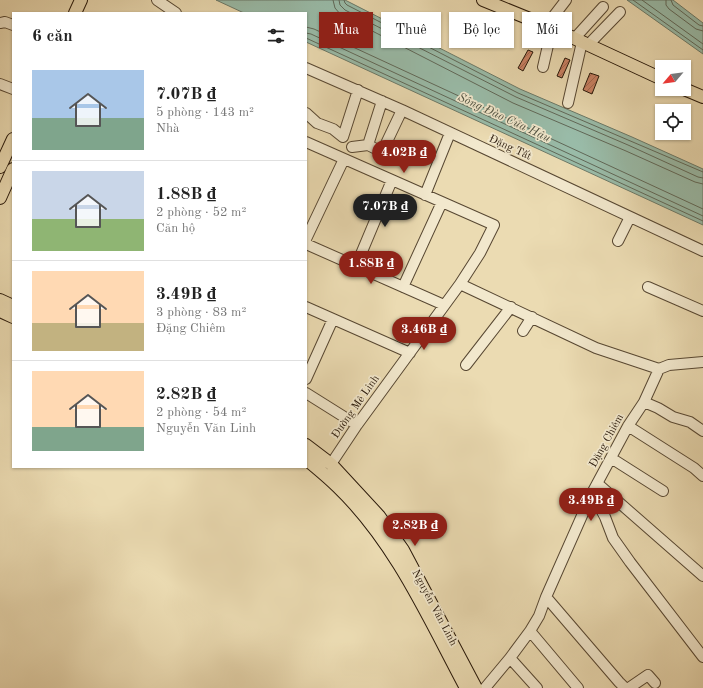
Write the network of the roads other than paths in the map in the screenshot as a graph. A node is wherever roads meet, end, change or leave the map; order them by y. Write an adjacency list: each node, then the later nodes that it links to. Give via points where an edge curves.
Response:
1 (81, 0): 7 (main road)
2 (483, 0): 5 (main road)
3 (566, 0): 10 (street)
4 (158, 1): 8 (street); 9 (street)
5 (498, 3): 12 (main road)
6 (603, 7): 16 (street)
7 (75, 12)
8 (158, 12)
9 (174, 12)
10 (558, 12)
11 (620, 12): 16 (street)
12 (522, 14)
13 (0, 23): 14 (street)
14 (12, 25)
15 (572, 37): 16 (main road)
16 (582, 42): 20 (main road); 27 (street)
17 (546, 48): 18 (street)
18 (543, 67)
19 (307, 69): 23 (street, Đặng Tất)
20 (655, 76)
21 (0, 84): 22 (street)
22 (12, 89)
23 (358, 90): 26 (street, Đặng Tất); 29 (street, via 343,137 333,129 317,123)
24 (691, 92): 25 (main road)
25 (703, 97)
26 (382, 101): 28 (street, Đặng Tất); 33 (street)
27 (568, 103)
28 (402, 110): 30 (street, Đặng Tất); 33 (street, via 382,152)
29 (307, 114)
30 (450, 133): 39 (street); 42 (street, Đặng Tất)
31 (12, 141): 36 (main road)
32 (307, 142): 35 (street)
33 (368, 145): 34 (street)
34 (352, 146)
35 (344, 159): 38 (street); 43 (street)
36 (0, 168)
37 (12, 171): 40 (main road)
38 (392, 180): 39 (street); 47 (street)
39 (425, 195): 41 (street)
40 (0, 198)
41 (442, 202): 48 (street, Đường Mê Linh, via 494,225); 49 (street)
42 (630, 217): 44 (street); 46 (street, Đặng Tất)
43 (307, 237)
44 (618, 240)
45 (307, 244): 47 (street)
46 (703, 251)
47 (356, 266): 49 (street)
48 (460, 284): 52 (street, Đường Mê Linh); 55 (street)
49 (403, 287): 52 (street)
50 (648, 287): 57 (street)
51 (0, 300): 53 (main road)
52 (444, 305): 62 (street, Đường Mê Linh)
53 (12, 306)
54 (307, 307): 60 (street)
55 (511, 307): 59 (street); 64 (street)
56 (0, 311): 58 (main road)
57 (703, 311)
58 (12, 317)
59 (532, 317): 61 (street); 65 (street, via 596,348)
60 (333, 319): 62 (street); 66 (street)
61 (522, 331)
62 (410, 353): 69 (street, Đường Mê Linh)
63 (703, 362): 65 (street, via 669,365)
64 (466, 365)
65 (659, 370): 68 (street, Đặng Chiêm)
66 (307, 377)
67 (307, 394): 69 (street)
68 (644, 402): 70 (street, Đặng Chiêm); 71 (street, via 673,417 690,422)
69 (357, 425): 75 (street, Đường Mê Linh)
70 (628, 426): 73 (street, Đặng Chiêm); 76 (street)
71 (703, 431)
72 (307, 446): 75 (main road, Nguyễn Văn Linh)
73 (611, 458): 77 (street, Đặng Chiêm); 78 (street)
74 (307, 460): 80 (main road, Nguyễn Văn Linh)
75 (331, 464): 80 (main road, Nguyễn Văn Linh)
76 (703, 476)
77 (598, 484): 79 (street, Đặng Chiêm); 81 (street)
78 (664, 491)
79 (592, 493): 82 (street, Đặng Chiêm); 84 (street, via 614,538 630,562)
80 (375, 520): 87 (main road, Nguyễn Văn Linh); 88 (main road, Nguyễn Văn Linh, via 403,550)
81 (703, 576)
82 (546, 597): 83 (street, Đặng Chiêm); 92 (street)
83 (530, 631): 85 (street, Đặng Chiêm); 91 (street)
84 (703, 657)
85 (510, 658): 89 (street, Đặng Chiêm); 90 (street)
86 (655, 683): 93 (street, via 648,675)
87 (466, 688)
88 (476, 688)
89 (485, 688)
90 (537, 688)
91 (578, 688)
92 (626, 688)
93 (629, 688)

